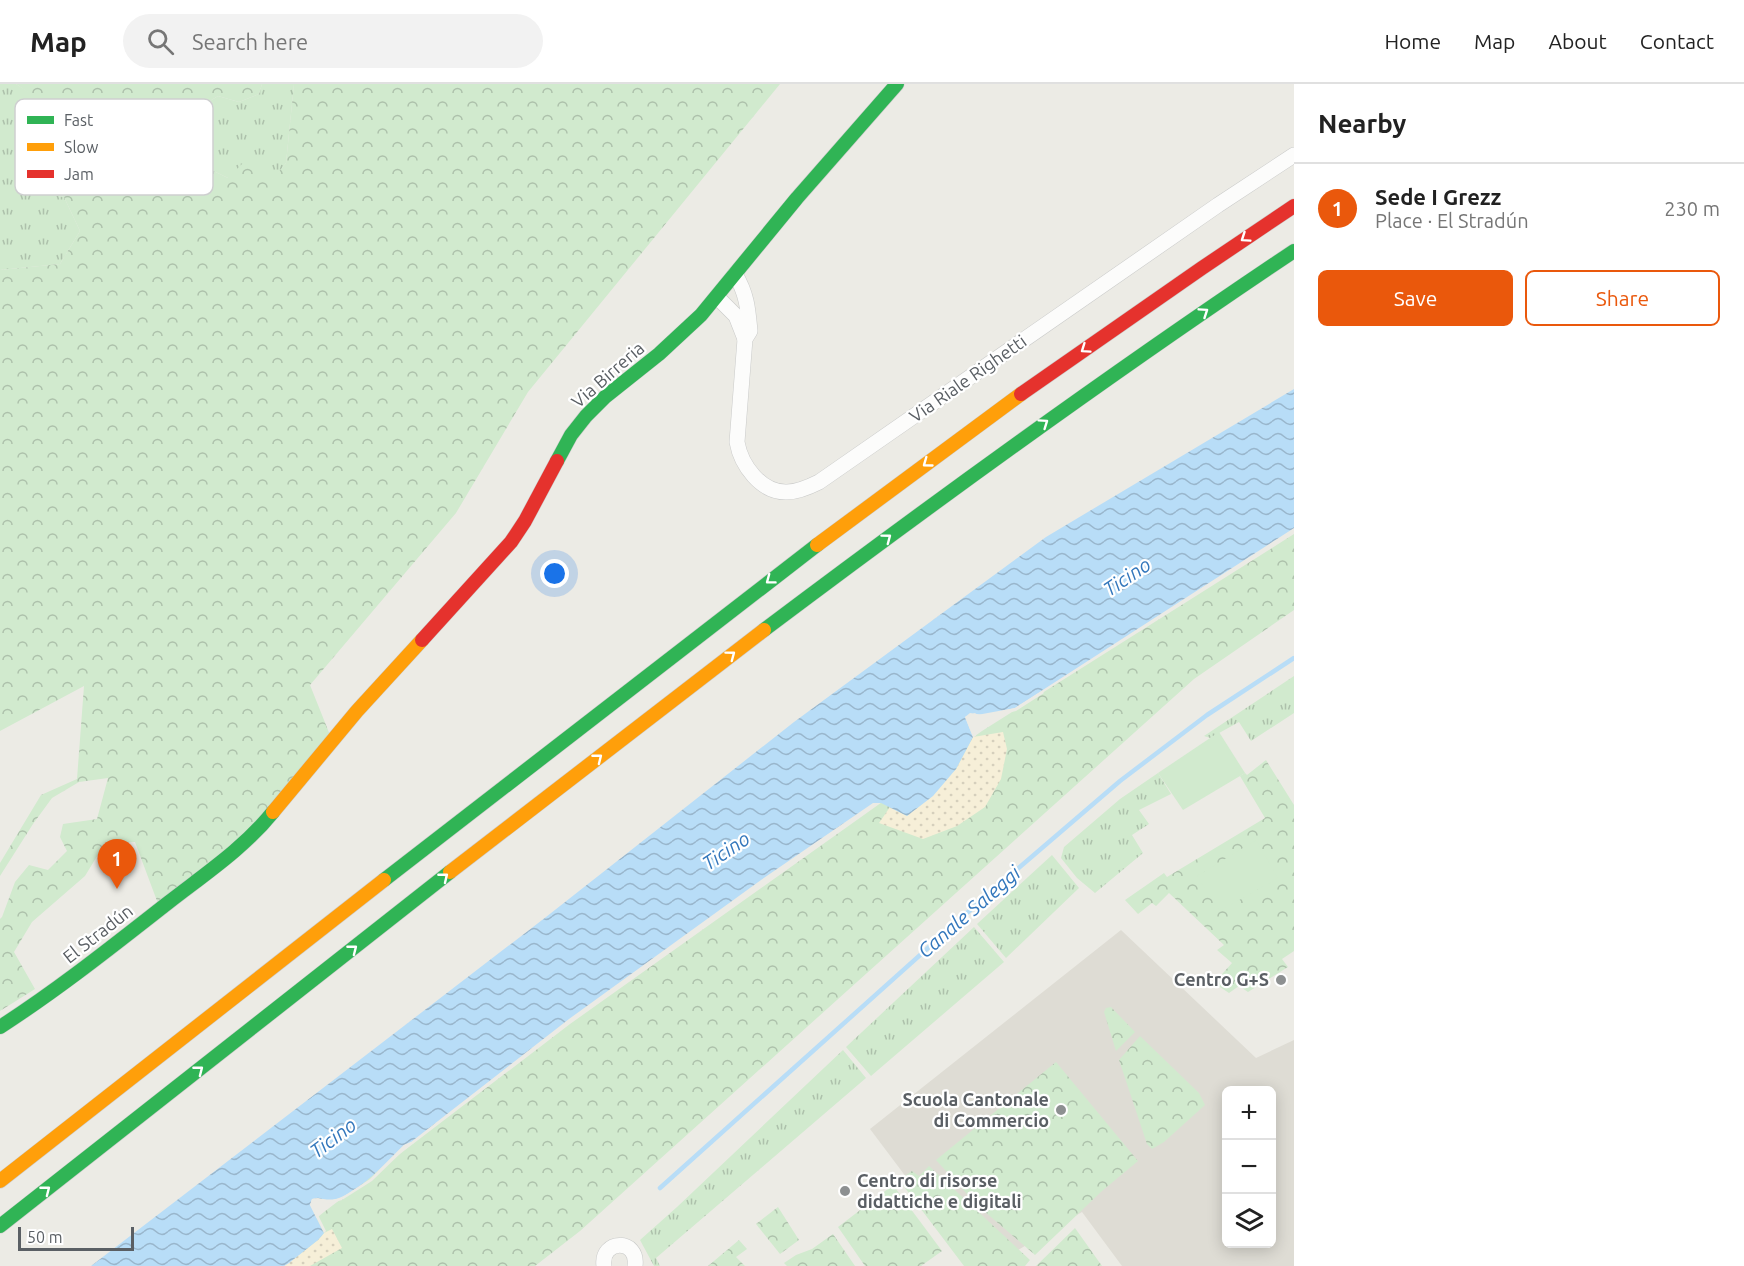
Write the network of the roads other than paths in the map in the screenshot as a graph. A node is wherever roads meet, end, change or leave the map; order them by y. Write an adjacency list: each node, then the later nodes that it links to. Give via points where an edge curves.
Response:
1 (897, 84): 5 (main road, Via Birreria)
2 (1294, 155): 7 (street, Via Riale Righetti, via 819,482 796,491 782,492 766,486 752,474 741,456 737,442)
3 (1294, 206): 10 (main road, one-way to 10, via 1041,380 801,557)
4 (1294, 251): 11 (main road, one-way to 4, via 486,843 830,580 1040,426)
5 (735, 274): 6 (main road, Via Birreria); 7 (street, Via Riale Righetti, via 748,301 750,331)
6 (717, 297): 7 (street, Via Riale Righetti, via 736,316); 8 (main road, Via Birreria, via 586,416 571,435 511,542 357,711)
7 (745, 339)
8 (292, 790): 9 (main road, El Stradún, via 262,826 233,852 52,992)
9 (0, 1027)
10 (0, 1181)
11 (0, 1226)
12 (604, 1266): 13 (street, via 606,1252 619,1245 633,1252)
13 (635, 1266)

